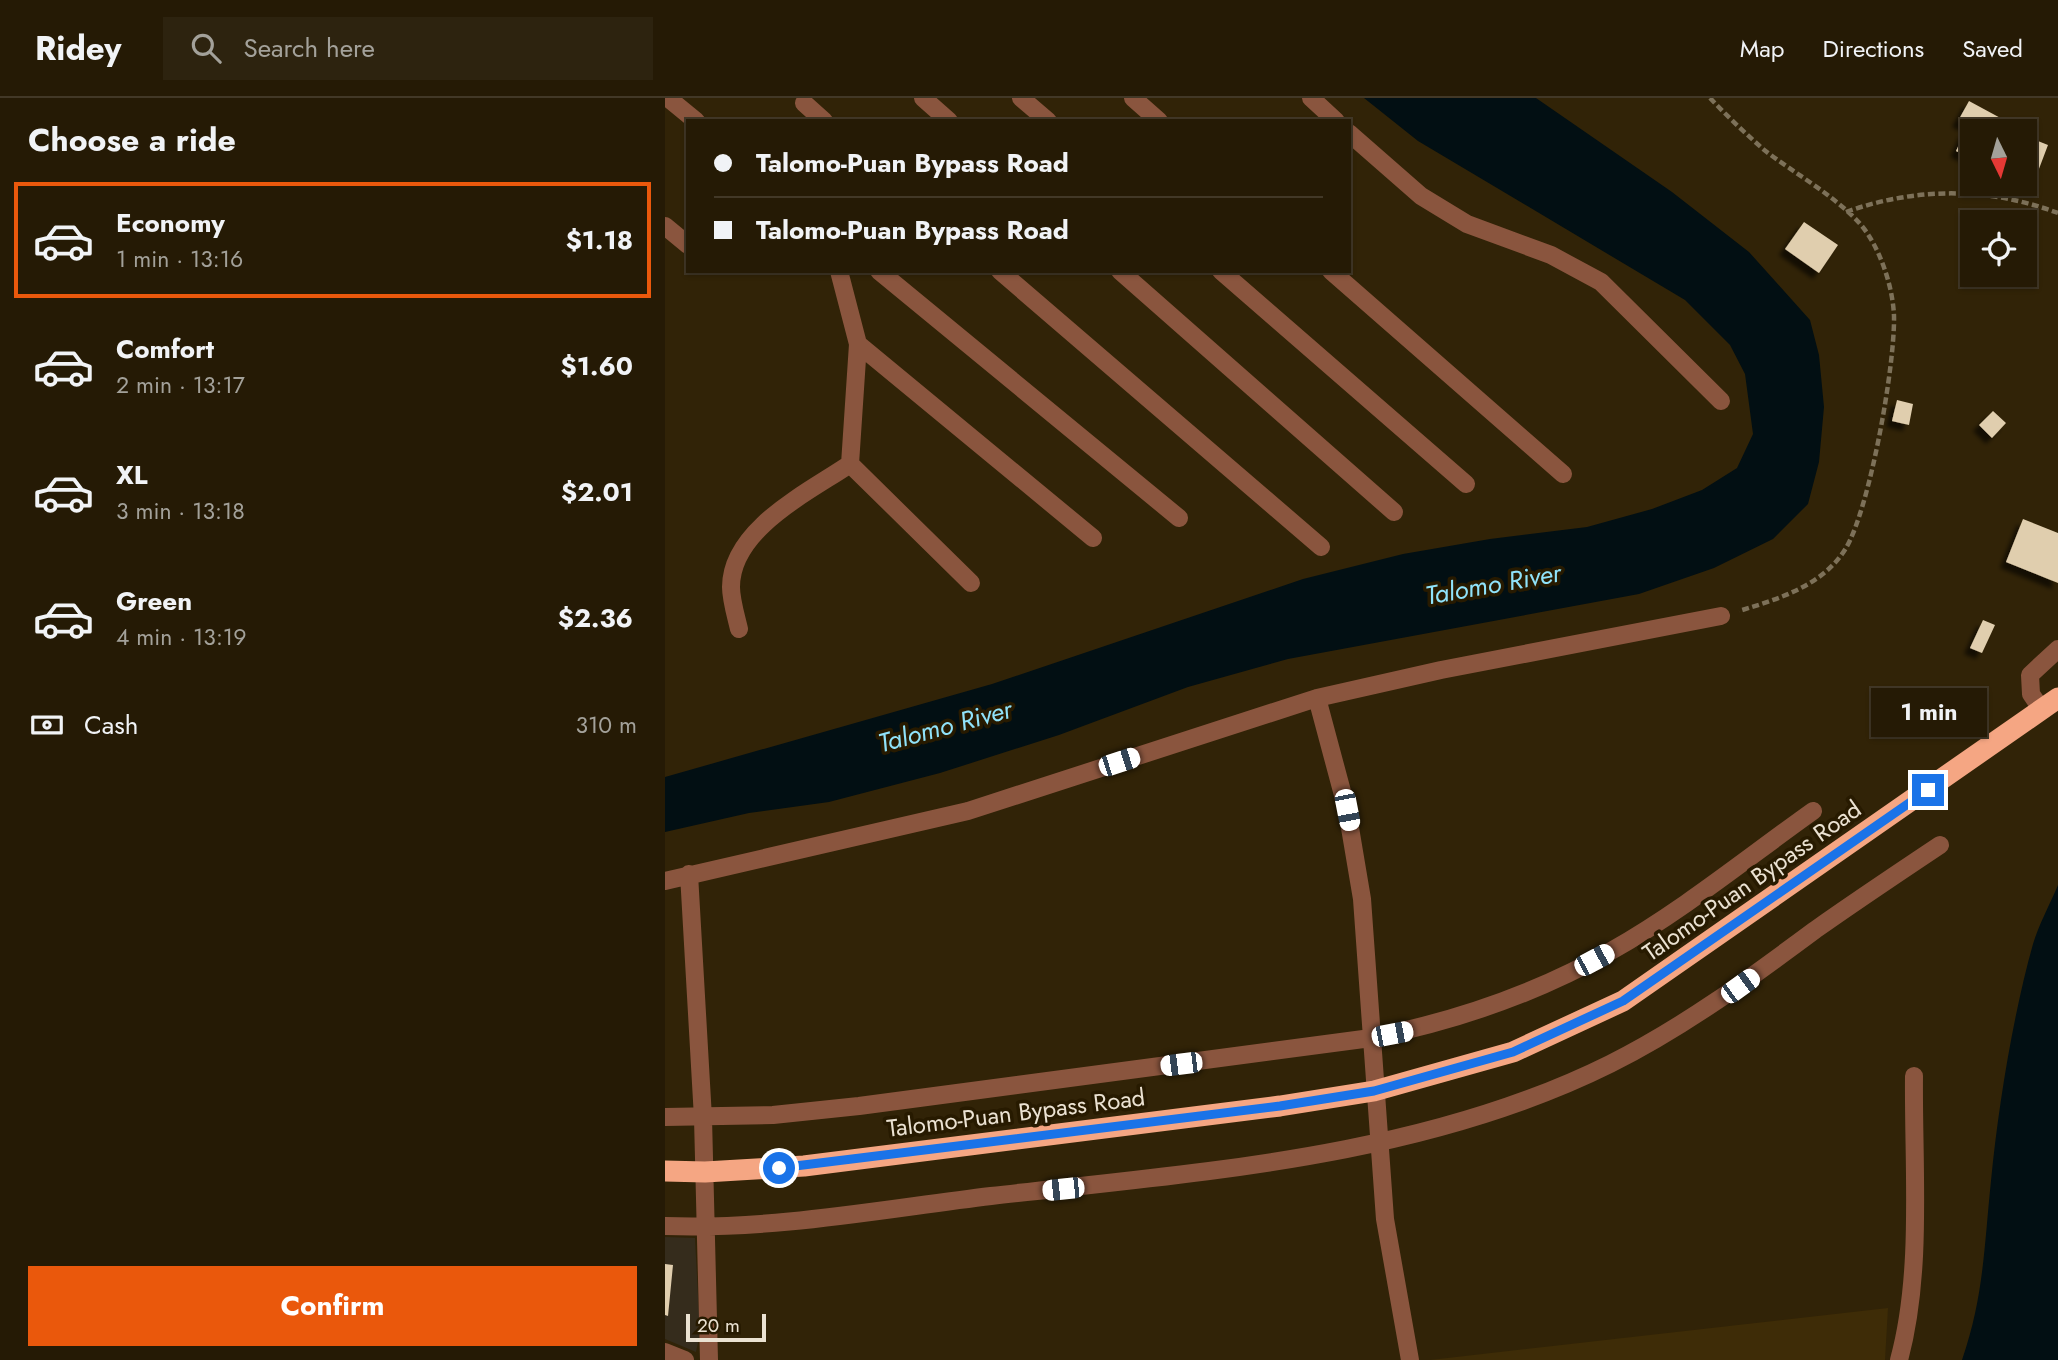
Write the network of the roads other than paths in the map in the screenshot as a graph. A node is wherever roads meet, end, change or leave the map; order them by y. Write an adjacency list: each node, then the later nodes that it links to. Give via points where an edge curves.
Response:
1 (668, 98): 7 (street)
2 (923, 98): 9 (street)
3 (1021, 98): 10 (street)
4 (1133, 98): 11 (street)
5 (1311, 98): 12 (street)
6 (805, 107): 8 (street)
7 (694, 119)
8 (821, 119)
9 (947, 119)
10 (1046, 119)
11 (1157, 119)
12 (1334, 119)
13 (1351, 135): 23 (street, via 1421,196 1467,224 1551,255 1601,282)
14 (665, 226): 15 (street)
15 (686, 243)
16 (840, 273): 22 (street)
17 (881, 273): 28 (street)
18 (1002, 273): 30 (street)
19 (1122, 273): 27 (street)
20 (1223, 273): 26 (street)
21 (1333, 273): 25 (street)
22 (858, 344): 24 (street); 29 (street)
23 (1721, 401)
24 (850, 464): 31 (street); 33 (street, via 764,524 746,542 731,586)
25 (1563, 474)
26 (1466, 484)
27 (1394, 512)
28 (1179, 518)
29 (1093, 538)
30 (1321, 547)
31 (971, 583)
32 (1721, 616): 35 (street)
33 (739, 629)
34 (2058, 649): 36 (street, via 2030,676 2031,694)
35 (1317, 698): 39 (street, via 968,811); 41 (street, via 1355,849)
36 (2050, 704): 43 (highway, Talomo-Puan Bypass Road, via 1623,1001 1513,1052)
37 (1813, 811): 41 (street, via 1654,924 1561,977 1435,1025)
38 (1940, 845): 46 (street, via 1720,1001 1607,1065 1448,1128)
39 (689, 874): 40 (street); 45 (street)
40 (665, 881)
41 (1371, 1038): 43 (street); 45 (street, via 859,1106)
42 (1914, 1076): 55 (street, via 1913,1269)
43 (1374, 1091): 46 (street); 48 (highway, Talomo-Puan Bypass Road, via 818,1164)
44 (665, 1117): 45 (street)
45 (703, 1118): 48 (street)
46 (1378, 1143): 50 (street, via 1109,1184); 54 (street, via 1385,1219)
47 (665, 1171): 48 (highway, Talomo-Puan Bypass Road)
48 (705, 1172): 50 (street)
49 (665, 1226): 50 (street)
50 (707, 1228): 53 (street)
51 (665, 1352): 52 (street)
52 (685, 1360)
53 (709, 1360)
54 (1410, 1360)
55 (1899, 1360)

